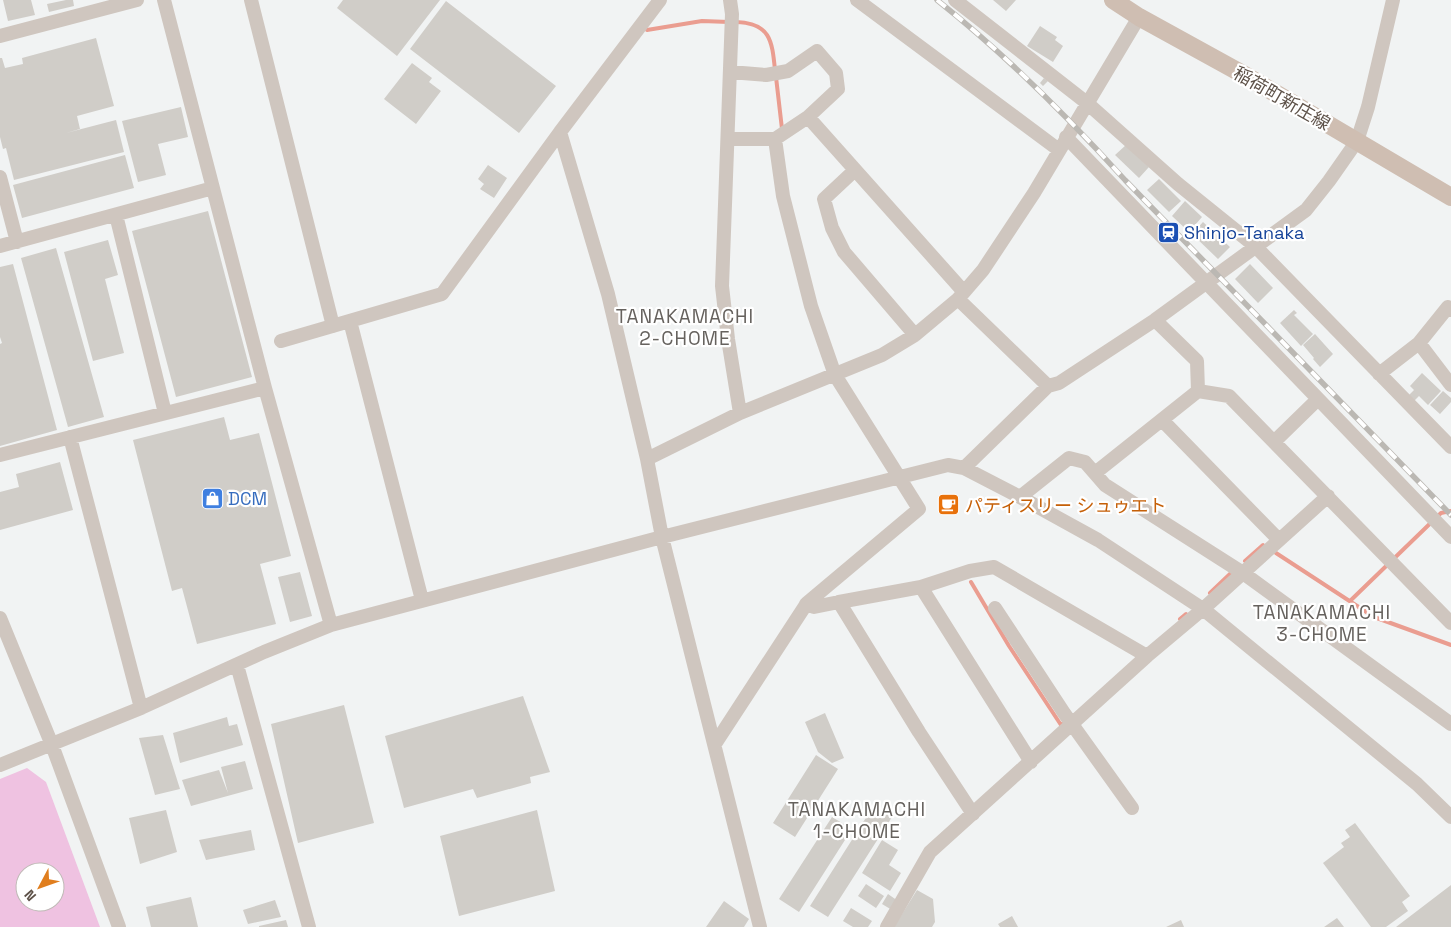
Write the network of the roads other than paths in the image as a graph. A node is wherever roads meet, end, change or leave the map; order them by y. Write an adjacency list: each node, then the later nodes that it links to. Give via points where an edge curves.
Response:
1 (137, 0): 11 (street)
2 (164, 0): 23 (street)
3 (250, 0): 34 (street)
4 (660, 0): 15 (street)
5 (730, 0): 12 (street)
6 (857, 0): 20 (street)
7 (955, 0): 13 (street)
8 (1113, 0): 10 (main road, 稲荷町新庄線)
9 (1393, 0): 19 (street)
10 (1139, 17): 13 (street); 19 (main road, 稲荷町新庄線)
11 (0, 36)
12 (730, 72): 14 (street, via 766,75 788,71 817,51 836,73 838,89); 17 (street)
13 (1087, 103): 16 (street); 28 (street, via 1178,184)
14 (808, 118): 18 (street); 21 (street)
15 (560, 132): 33 (street, via 442,294); 52 (street, via 608,294)
16 (1066, 137): 20 (street); 29 (street)
17 (728, 139): 18 (street); 46 (street, via 722,286)
18 (775, 139): 39 (street, via 783,196 811,306)
19 (1357, 141): 24 (main road, 稲荷町新庄線); 28 (street, via 1306,210)
20 (1059, 150): 30 (street, via 983,270)
21 (855, 170): 30 (street); 35 (street, via 824,199 832,228 844,252)
22 (0, 177): 26 (street)
23 (213, 188): 25 (street); 42 (street)
24 (1451, 196)
25 (116, 215): 26 (street); 45 (street)
26 (17, 242): 27 (street)
27 (0, 246)
28 (1255, 246): 29 (street); 38 (street)
29 (1206, 283): 32 (street); 44 (street)
30 (961, 295): 35 (street); 41 (street)
31 (1451, 310): 37 (street, via 1448,307)
32 (1155, 320): 41 (street, via 1059,383); 43 (street, via 1197,361)
33 (350, 321): 34 (street); 63 (street)
34 (333, 326): 36 (street)
35 (915, 335): 39 (street, via 882,355)
36 (281, 341)
37 (1419, 343): 38 (street); 40 (street)
38 (1379, 374): 50 (street)
39 (835, 375): 46 (street); 55 (street)
40 (1451, 385)
41 (1048, 386): 53 (street)
42 (265, 388): 45 (street); 70 (street)
43 (1198, 391): 47 (street); 49 (street, via 1229,396)
44 (1318, 399): 49 (street); 59 (street)
45 (165, 414): 48 (street)
46 (740, 414): 52 (street)
47 (1162, 420): 54 (street); 60 (street)
48 (70, 438): 51 (street); 73 (street)
49 (1274, 442): 57 (street)
50 (1451, 448)
51 (0, 455)
52 (647, 458): 58 (street)
53 (964, 468): 55 (street, via 948,465); 56 (street)
54 (1095, 473): 56 (street, via 1085,462 1069,458); 61 (street, via 1105,485)
55 (899, 477): 58 (street); 65 (street, via 918,509)
56 (1020, 496): 67 (street, via 1098,540)
57 (1328, 496): 60 (street); 69 (street)
58 (662, 537): 63 (street); 76 (street)
59 (1451, 537)
60 (1279, 540): 61 (street)
61 (1243, 574): 67 (street); 75 (street)
62 (921, 587): 64 (street); 71 (street, via 994,567); 78 (street)
63 (422, 600): 70 (street)
64 (839, 602): 65 (street, via 814,607); 81 (street, via 918,732)
65 (806, 604): 76 (street)
66 (995, 608): 74 (street)
67 (1204, 608): 71 (street); 82 (street, via 1417,784)
68 (0, 618): 77 (street)
69 (1451, 623)
70 (331, 625): 72 (street)
71 (1146, 656): 74 (street)
72 (237, 665): 73 (street); 84 (street)
73 (141, 708): 77 (street)
74 (1072, 724): 78 (street); 80 (street)
75 (1451, 724)
76 (715, 744): 85 (street)
77 (52, 745): 79 (street); 83 (street)
78 (1031, 762): 81 (street)
79 (0, 765)
80 (1132, 808)
81 (973, 814): 86 (street, via 930,852)
82 (1451, 817)
83 (119, 927)
84 (309, 927)
85 (760, 927)
86 (887, 927)

